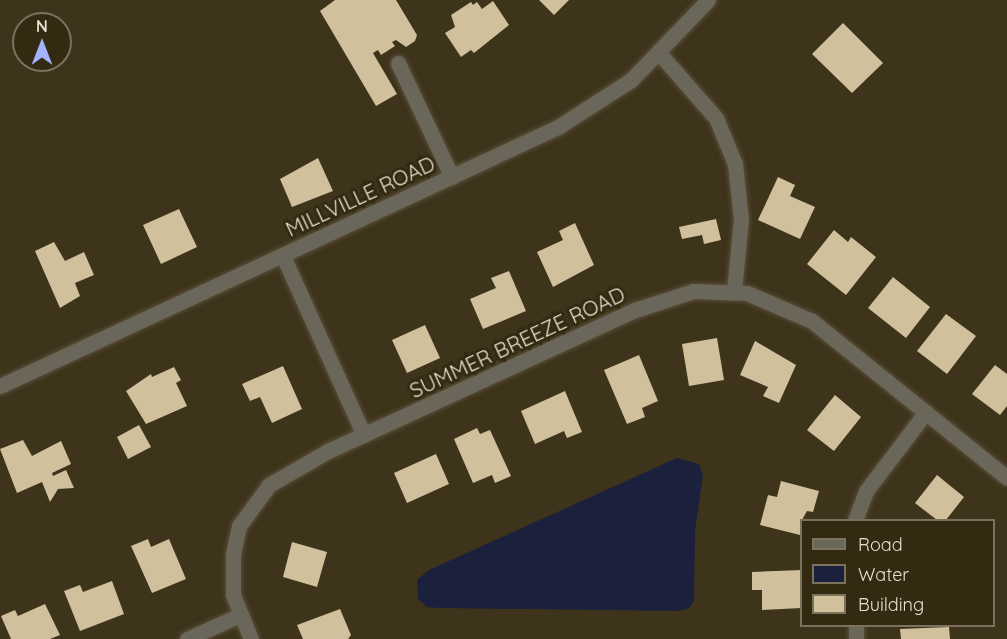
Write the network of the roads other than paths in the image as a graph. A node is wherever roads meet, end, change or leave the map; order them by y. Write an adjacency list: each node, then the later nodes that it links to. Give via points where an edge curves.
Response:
1 (708, 0): 2 (street, MILLVILLE ROAD)
2 (659, 53): 4 (street, MILLVILLE ROAD, via 595,106); 6 (street, via 716,118 735,164 741,219)
3 (398, 63): 4 (street)
4 (452, 177): 5 (street, MILLVILLE ROAD)
5 (283, 256): 7 (street, MILLVILLE ROAD); 9 (street)
6 (734, 291): 8 (street, SUMMER BREEZE ROAD, via 772,300 812,321); 9 (street, SUMMER BREEZE ROAD, via 693,291 668,297)
7 (0, 386)
8 (926, 412): 10 (street, SUMMER BREEZE ROAD); 11 (street, via 866,491)
9 (364, 435): 12 (street, SUMMER BREEZE ROAD, via 290,471 252,503 239,526 233,554 233,595)
10 (1007, 478)
11 (855, 519)
12 (240, 615): 13 (street); 14 (street, SUMMER BREEZE ROAD)
13 (187, 639)
14 (251, 639)

